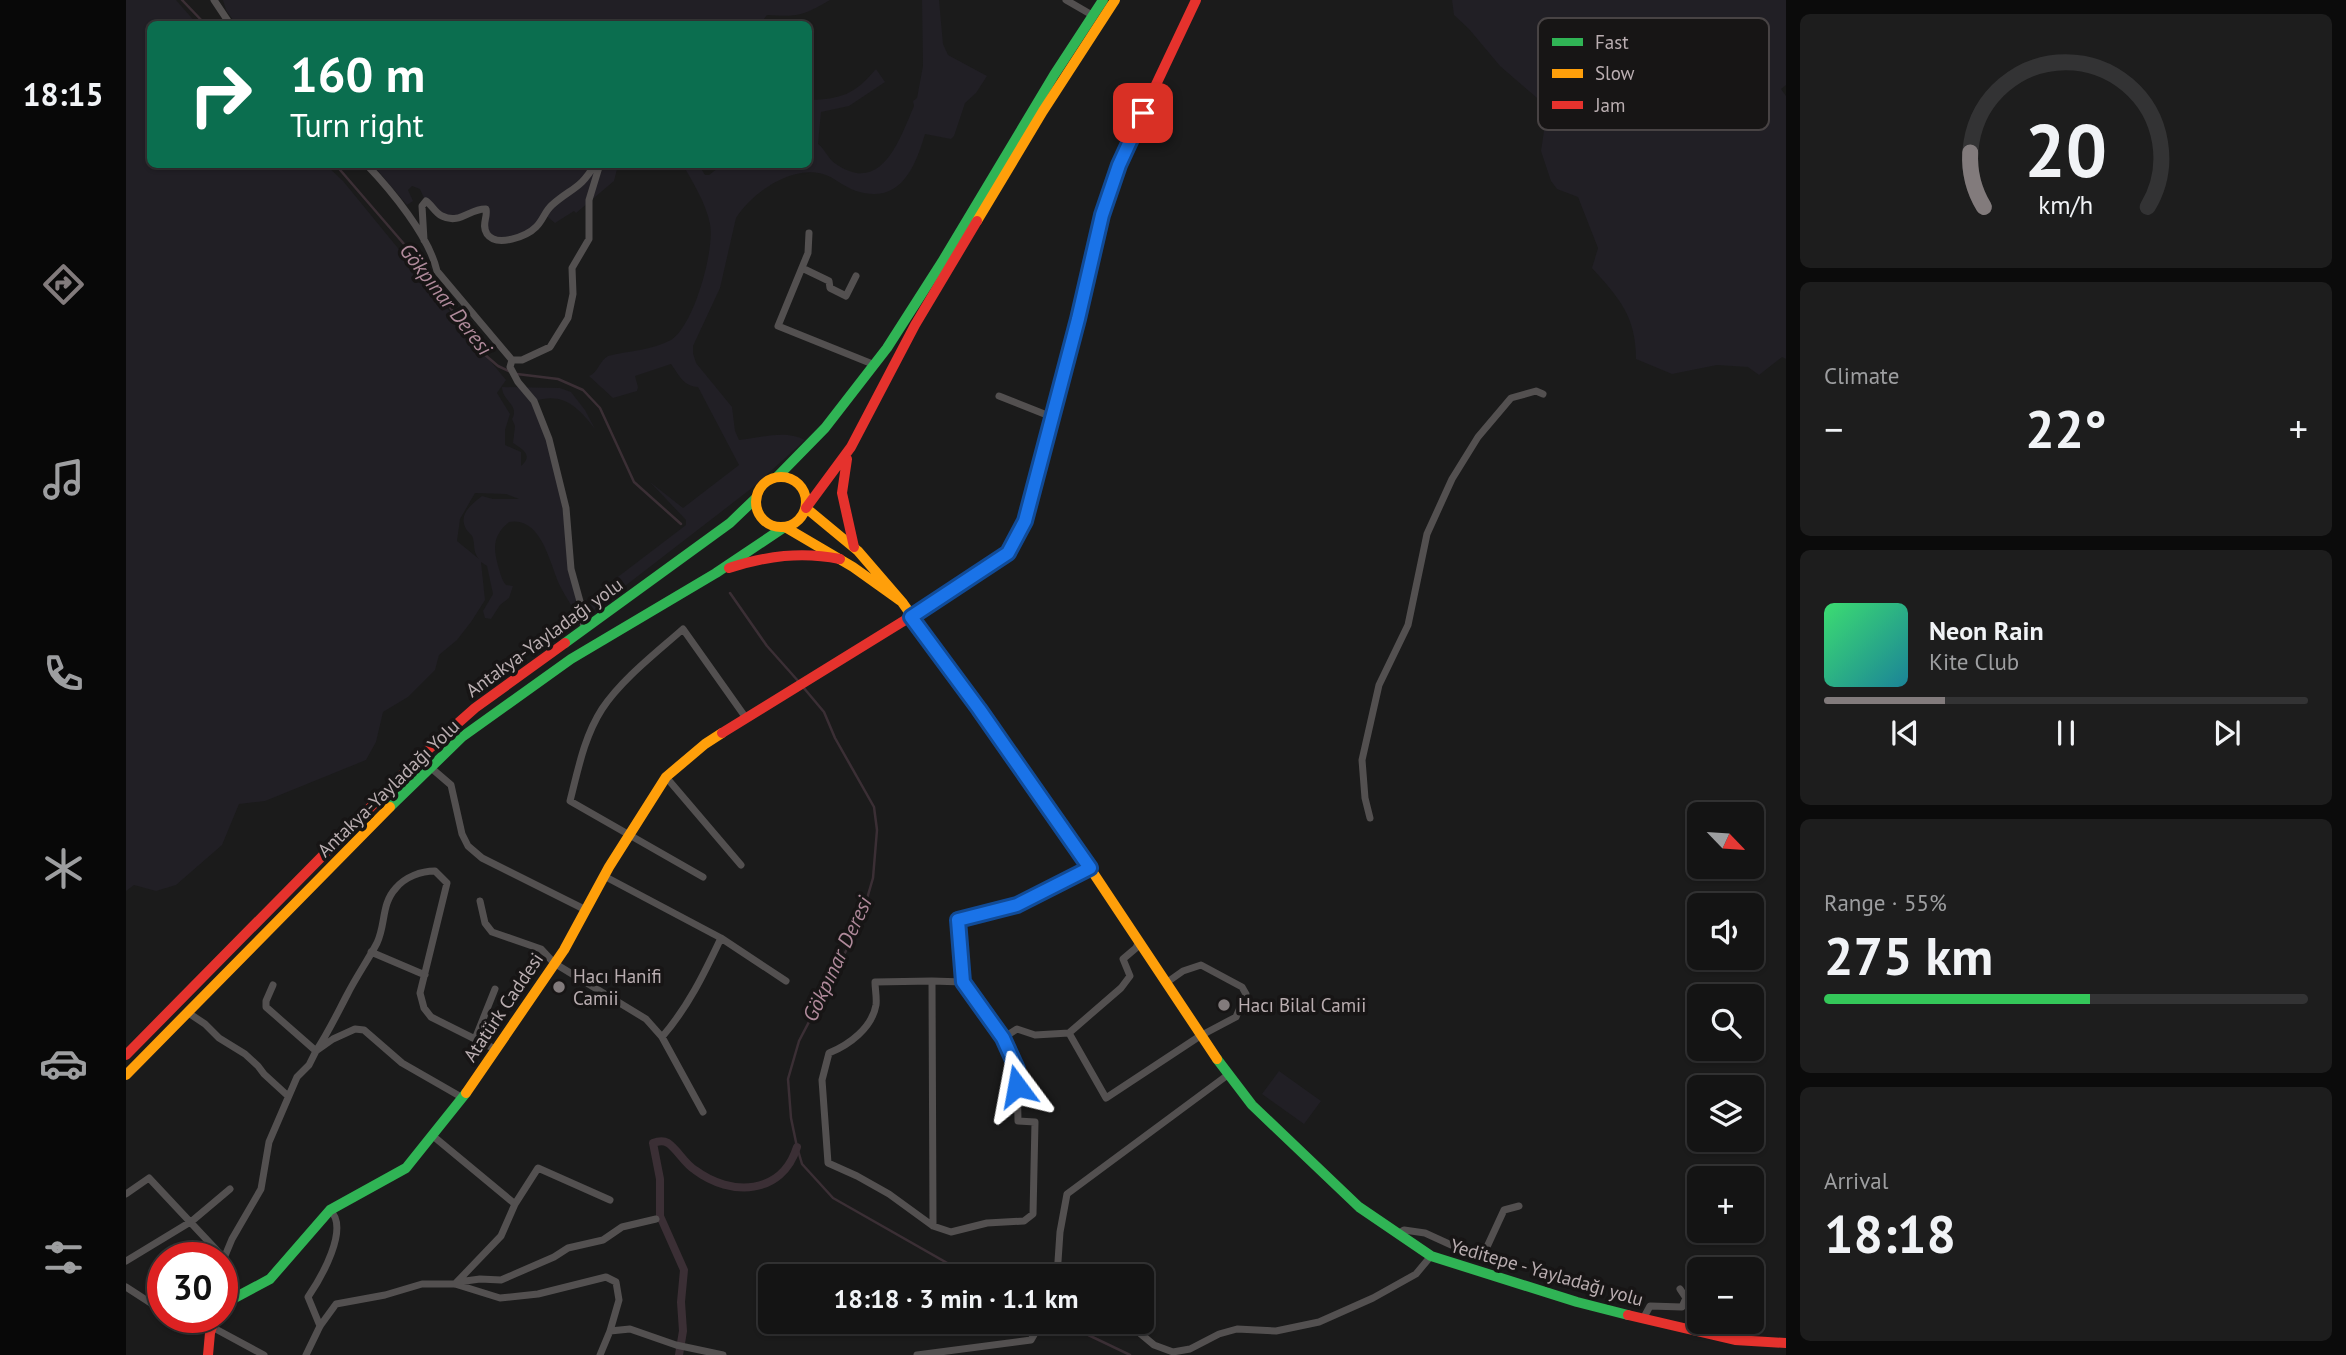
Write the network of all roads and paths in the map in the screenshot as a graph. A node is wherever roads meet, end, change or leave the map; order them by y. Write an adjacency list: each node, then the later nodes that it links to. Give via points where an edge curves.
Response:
1 (214, 0): 7 (street)
2 (1066, 0): 6 (street)
3 (1103, 0): 6 (main road)
4 (1115, 0): 20 (main road, via 915,325)
5 (1196, 0): 19 (main road, Atatürk Caddesi, via 1111,186)
6 (1092, 15): 16 (main road)
7 (228, 21)
8 (369, 168): 12 (street, via 409,216)
9 (592, 168): 12 (street, via 581,185 552,205 536,227 510,239 488,236 485,208 449,219 425,201)
10 (599, 168): 15 (street, via 589,201 589,239 572,268 568,318 550,347)
11 (809, 233): 13 (street)
12 (424, 243): 15 (street, via 437,271)
13 (802, 268): 14 (street, via 829,281 830,288 846,296); 16 (street, via 778,326)
14 (856, 276)
15 (511, 363): 30 (street, via 518,382 534,401 549,439 566,508 571,569)
16 (875, 365): 21 (main road, via 825,428)
17 (1544, 394): 34 (street, via 1536,391 1511,398 1452,478 1427,534 1408,625 1379,685 1362,760)
18 (999, 396): 19 (street)
19 (1052, 417): 29 (main road, Atatürk Caddesi, via 1025,521 1008,553)
20 (850, 447): 23 (main road); 25 (main road, via 841,498)
21 (777, 477): 22 (main road, via 763,485); 23 (main road, via 790,478 800,486)
22 (756, 498): 24 (main road, via 762,520); 30 (main road, Antakya-Yayladağı yolu, via 730,523)
23 (806, 508): 24 (main road, via 796,523); 25 (main road, Yeditepe - Yayladağı yolu)
24 (784, 528): 26 (main road, Yeditepe - Yayladağı yolu); 27 (main road, Antakya-Yayladağı Yolu)
25 (853, 547): 28 (main road, Yeditepe - Yayladağı yolu)
26 (840, 559): 27 (main road, via 797,553 754,560); 28 (main road, Yeditepe - Yayladağı yolu)
27 (716, 573): 32 (main road, Antakya-Yayladağı Yolu, via 549,674 479,724)
28 (902, 601): 29 (main road, Yeditepe - Yayladağı yolu)
29 (911, 617): 31 (main road, Atatürk Caddesi); 37 (main road, Yeditepe - Yayladağı yolu)
30 (584, 629): 61 (main road, Antakya-Yayladağı yolu, via 439,738)
31 (746, 718): 33 (main road, Atatürk Caddesi, via 691,754); 35 (street, via 683,629 618,690 602,710 581,754 570,801)
32 (430, 767): 41 (street, via 451,785 468,846 491,863); 53 (main road, Antakya-Yayladağı Yolu)
33 (666, 777): 35 (main road, Atatürk Caddesi); 36 (street)
34 (1370, 818)
35 (629, 835): 38 (main road, Atatürk Caddesi); 39 (street)
36 (741, 865)
37 (1090, 868): 43 (main road, Yeditepe - Yayladağı yolu); 49 (street, via 1017,905 958,920)
38 (604, 877): 41 (main road, Atatürk Caddesi); 42 (street)
39 (703, 877)
40 (480, 901): 45 (street, via 492,932 541,949)
41 (586, 910): 45 (main road, Atatürk Caddesi)
42 (721, 938): 47 (street); 56 (street, via 681,1016)
43 (1139, 941): 50 (main road, Yeditepe - Yayladağı yolu); 54 (street, via 1123,959 1130,976 1126,982)
44 (371, 952): 46 (street); 46 (street, via 383,928 385,905 396,887 410,877 435,871 447,883); 60 (street)
45 (554, 963): 56 (street, via 646,1019); 59 (main road, Atatürk Caddesi)
46 (425, 975): 57 (street, via 420,993 431,1017)
47 (786, 981)
48 (932, 981): 49 (street); 76 (street); 76 (street, via 875,982 876,1007 864,1030 829,1053 821,1080 828,1163 888,1194)
49 (963, 982): 58 (street)
50 (1166, 983): 55 (main road, Yeditepe - Yayladağı yolu); 55 (street, via 1201,965 1242,987 1246,994 1236,1017)
51 (274, 985): 60 (street, via 266,1007)
52 (495, 989): 57 (street)
53 (187, 1012): 63 (main road, Antakya-Yayladağı Yolu); 64 (street, via 245,1054)
54 (1069, 1033): 55 (street, via 1106,1098); 58 (street, via 1035,1035 1017,1030)
55 (1200, 1036): 62 (main road, Yeditepe - Yayladağı yolu)
56 (662, 1037): 66 (street)
57 (475, 1038): 59 (street)
58 (1003, 1038): 76 (street, via 1017,1069 1018,1121 1035,1122 1033,1214 1024,1221 987,1223 951,1232)
59 (495, 1049): 65 (main road, Atatürk Caddesi)
60 (316, 1051): 64 (street); 65 (street, via 332,1039 364,1030 402,1063)
61 (126, 1055)
62 (1229, 1074): 77 (main road, Yeditepe - Yayladağı yolu, via 1252,1105 1359,1208); 82 (street, via 1067,1194)
63 (126, 1075)
64 (288, 1096): 79 (street, via 269,1142 261,1189)
65 (463, 1098): 67 (main road, Atatürk Caddesi)
66 (703, 1112)
67 (433, 1136): 71 (street); 73 (main road, Atatürk Caddesi, via 406,1168)
68 (230, 1189): 75 (street)
69 (126, 1194): 75 (street, via 149,1178)
70 (611, 1200): 71 (street, via 538,1168)
71 (515, 1204): 83 (street, via 500,1236)
72 (1519, 1206): 77 (street, via 1504,1210 1486,1249 1479,1254 1425,1233 1404,1230)
73 (330, 1210): 86 (main road, Atatürk Caddesi, via 270,1279); 89 (street, via 338,1229 325,1269 308,1297)
74 (656, 1219): 83 (street, via 568,1248 501,1280)
75 (192, 1221): 78 (street); 81 (street)
76 (933, 1226)
77 (1398, 1234): 80 (main road, Yeditepe - Yayladağı yolu)
78 (209, 1242)
79 (233, 1242)
80 (1431, 1256): 88 (main road, Yeditepe - Yayladağı yolu); 94 (street, via 1416,1274 1319,1322 1276,1331 1237,1329 1173,1353)
81 (126, 1261)
82 (1058, 1264)
83 (456, 1283): 89 (street, via 422,1284 336,1304); 90 (street, via 500,1298 606,1277 616,1282 620,1300)
84 (126, 1287): 87 (street)
85 (1681, 1289): 88 (street, via 1686,1298 1682,1307 1650,1306)
86 (238, 1296)
87 (147, 1301)
88 (1643, 1319): 95 (main road, Yeditepe - Yayladağı yolu, via 1735,1340)
89 (320, 1326): 98 (street)
90 (610, 1332): 99 (street); 100 (street, via 630,1329)
91 (212, 1333): 96 (main road)
92 (231, 1333): 97 (street)
93 (1034, 1334): 101 (street, via 1031,1340)
94 (1141, 1334)
95 (1786, 1343)
96 (208, 1355)
97 (264, 1355)
98 (306, 1355)
99 (600, 1355)
100 (723, 1355)
101 (917, 1355)

